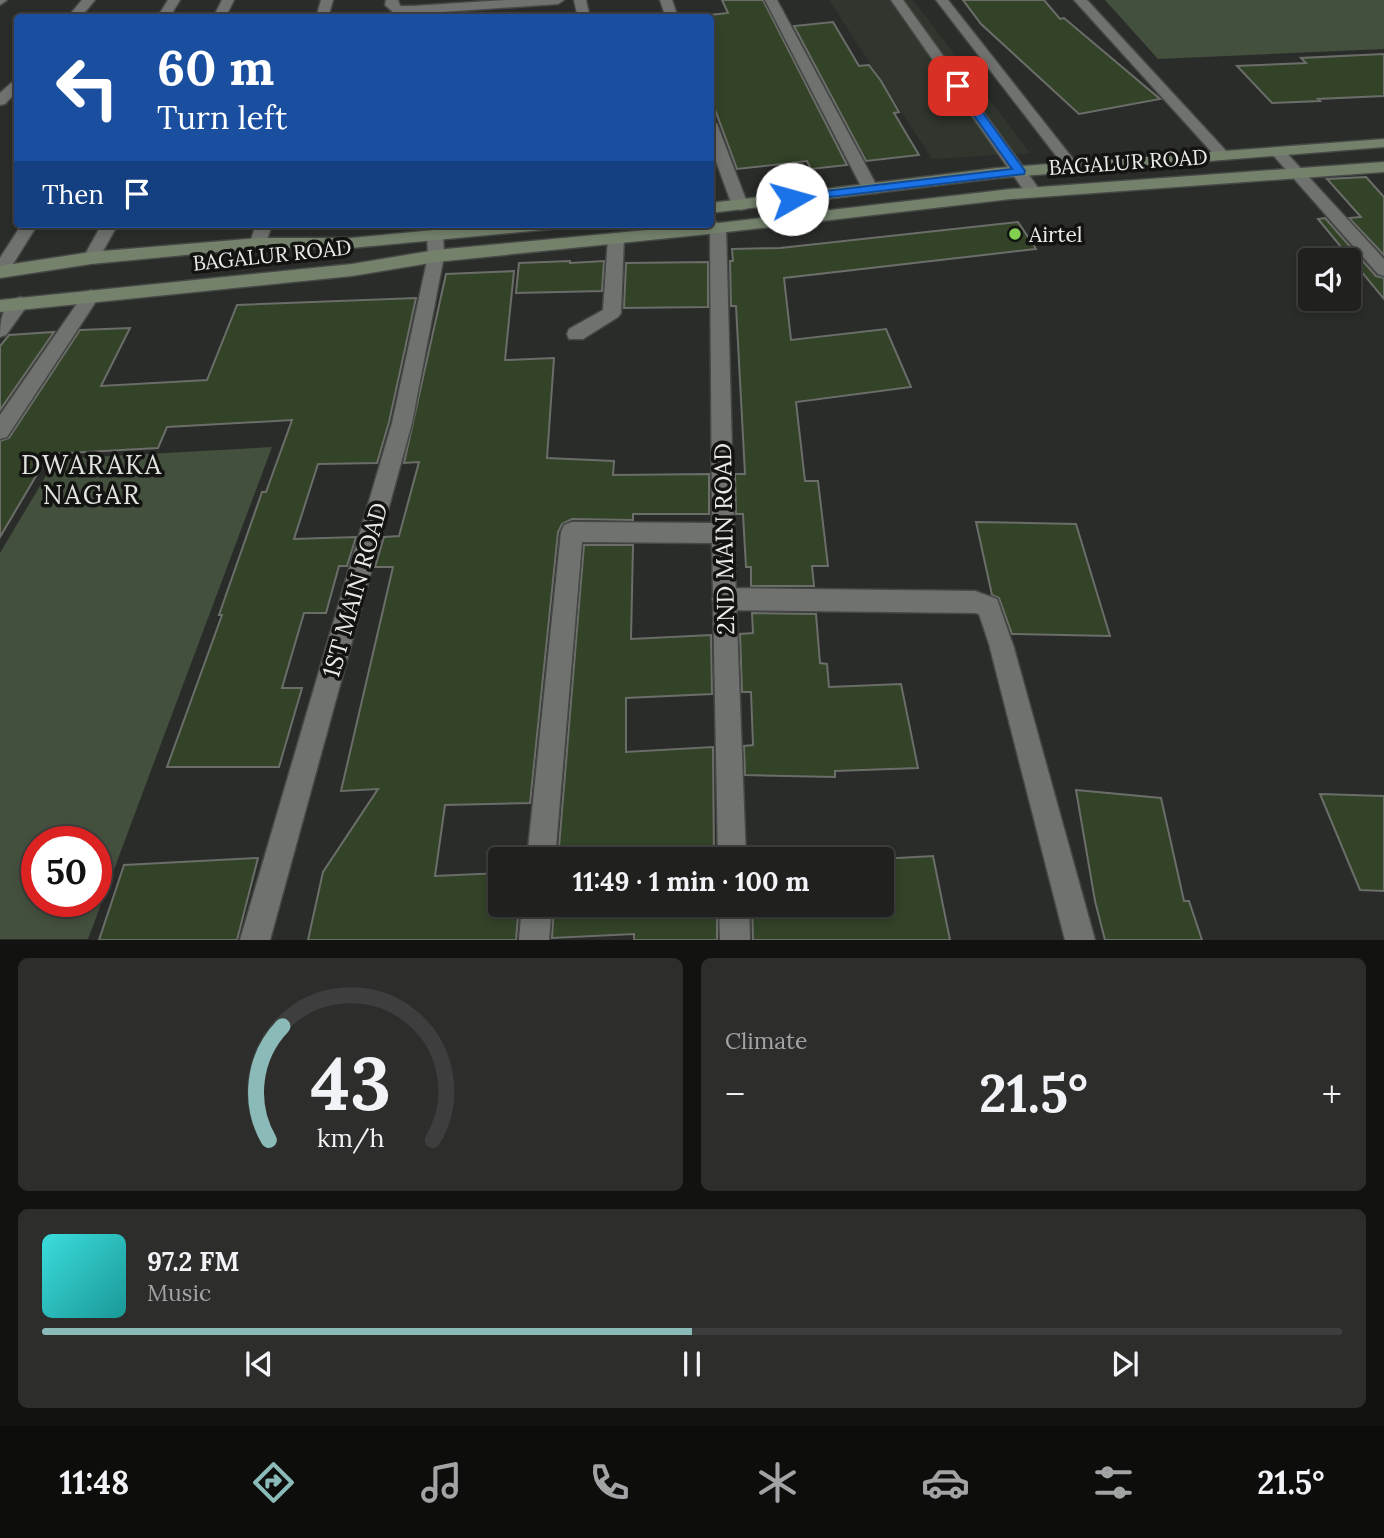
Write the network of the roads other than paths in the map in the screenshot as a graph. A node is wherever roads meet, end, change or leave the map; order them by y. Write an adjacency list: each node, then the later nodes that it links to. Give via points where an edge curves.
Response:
1 (89, 0): 8 (street)
2 (392, 0): 3 (street, via 397,9 413,10)
3 (558, 0)
4 (771, 0): 19 (street)
5 (897, 0): 17 (street)
6 (942, 0): 15 (street)
7 (1080, 0): 14 (street)
8 (77, 14)
9 (14, 86): 10 (street)
10 (0, 102)
11 (714, 135): 21 (street)
12 (1384, 143): 13 (main road, BAGALUR ROAD)
13 (1278, 152): 14 (main road, BAGALUR ROAD); 18 (street)
14 (1223, 156): 15 (main road, BAGALUR ROAD)
15 (1072, 167): 17 (main road, BAGALUR ROAD)
16 (1383, 168): 18 (main road, BAGALUR ROAD)
17 (1020, 171): 19 (main road, BAGALUR ROAD); 20 (street)
18 (1297, 173): 20 (main road, BAGALUR ROAD); 34 (street)
19 (871, 190): 21 (main road, BAGALUR ROAD)
20 (1034, 192): 23 (main road, BAGALUR ROAD)
21 (740, 205): 22 (main road, BAGALUR ROAD)
22 (714, 219)
23 (714, 220)
24 (27, 228): 35 (street)
25 (108, 228): 33 (street)
26 (263, 228): 31 (street)
27 (478, 228): 32 (main road, BAGALUR ROAD)
28 (670, 228): 30 (main road, BAGALUR ROAD)
29 (713, 228): 42 (street, 2ND MAIN ROAD)
30 (616, 238): 32 (main road, BAGALUR ROAD); 40 (street, via 612,313)
31 (258, 243): 32 (main road, BAGALUR ROAD); 33 (main road, BAGALUR ROAD)
32 (435, 246): 36 (main road, BAGALUR ROAD, via 352,270); 48 (street, 1ST MAIN ROAD, via 402,423)
33 (91, 258): 35 (main road, BAGALUR ROAD)
34 (1384, 270)
35 (0, 271)
36 (91, 296): 37 (main road, BAGALUR ROAD); 41 (street)
37 (20, 303): 38 (main road, BAGALUR ROAD); 39 (street)
38 (0, 306)
39 (0, 330)
40 (576, 334)
41 (0, 430)
42 (724, 533): 43 (street, 2ND MAIN ROAD); 44 (street, via 572,532)
43 (724, 599): 45 (street, 2ND MAIN ROAD); 51 (street, via 975,601 989,607)
44 (542, 847)
45 (732, 847)
46 (536, 917): 49 (street)
47 (734, 917): 50 (street)
48 (255, 940)
49 (534, 940)
50 (735, 940)
51 (1080, 940)

